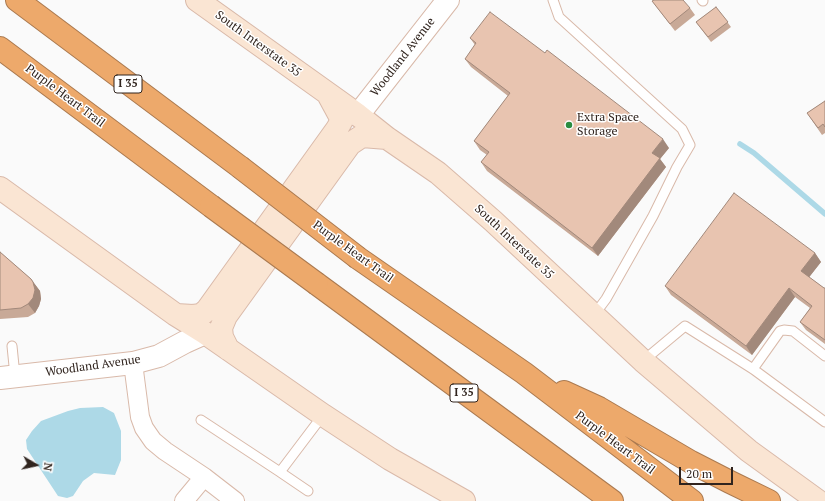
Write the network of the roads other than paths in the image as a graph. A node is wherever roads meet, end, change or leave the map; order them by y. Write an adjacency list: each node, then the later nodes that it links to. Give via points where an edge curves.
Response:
1 (17, 0): 19 (highway, Purple Heart Trail / I 35, bridge, via 358,258)
2 (197, 0): 6 (main road, South Interstate 35)
3 (448, 0): 7 (street, Woodland Avenue)
4 (553, 0): 11 (lane, via 559,17 682,129 690,146 606,299)
5 (0, 48): 30 (highway, Purple Heart Trail / I 35, bridge)
6 (327, 94): 7 (main road, South Interstate 35); 10 (main road, via 342,120 338,129 207,310 201,315)
7 (358, 115): 8 (main road, South Interstate 35)
8 (387, 138): 11 (main road, South Interstate 35, via 438,173); 14 (main road, via 362,136 350,144 226,316 221,328)
9 (0, 188): 10 (main road)
10 (176, 315): 12 (main road)
11 (594, 315): 16 (main road, South Interstate 35)
12 (205, 333): 14 (main road); 17 (street, Woodland Avenue, via 159,356)
13 (12, 346): 20 (lane)
14 (228, 349): 21 (main road)
15 (825, 356): 18 (lane, via 793,331 780,330)
16 (643, 361): 18 (lane, via 685,326); 33 (main road, South Interstate 35, via 749,451)
17 (133, 363): 20 (street, Woodland Avenue); 25 (street, via 138,406 144,428 153,441)
18 (753, 369): 23 (lane)
19 (524, 373): 31 (highway, Purple Heart Trail / I 35); 32 (highway, via 599,408 697,465)
20 (8, 377)
21 (323, 415): 24 (lane); 29 (main road, via 390,459)
22 (201, 420): 24 (lane)
23 (825, 422)
24 (280, 472): 26 (lane)
25 (204, 477): 27 (street); 28 (street)
26 (308, 491)
27 (184, 501)
28 (236, 501)
29 (464, 501)
30 (612, 501)
31 (692, 501)
32 (769, 501)
33 (818, 501)

